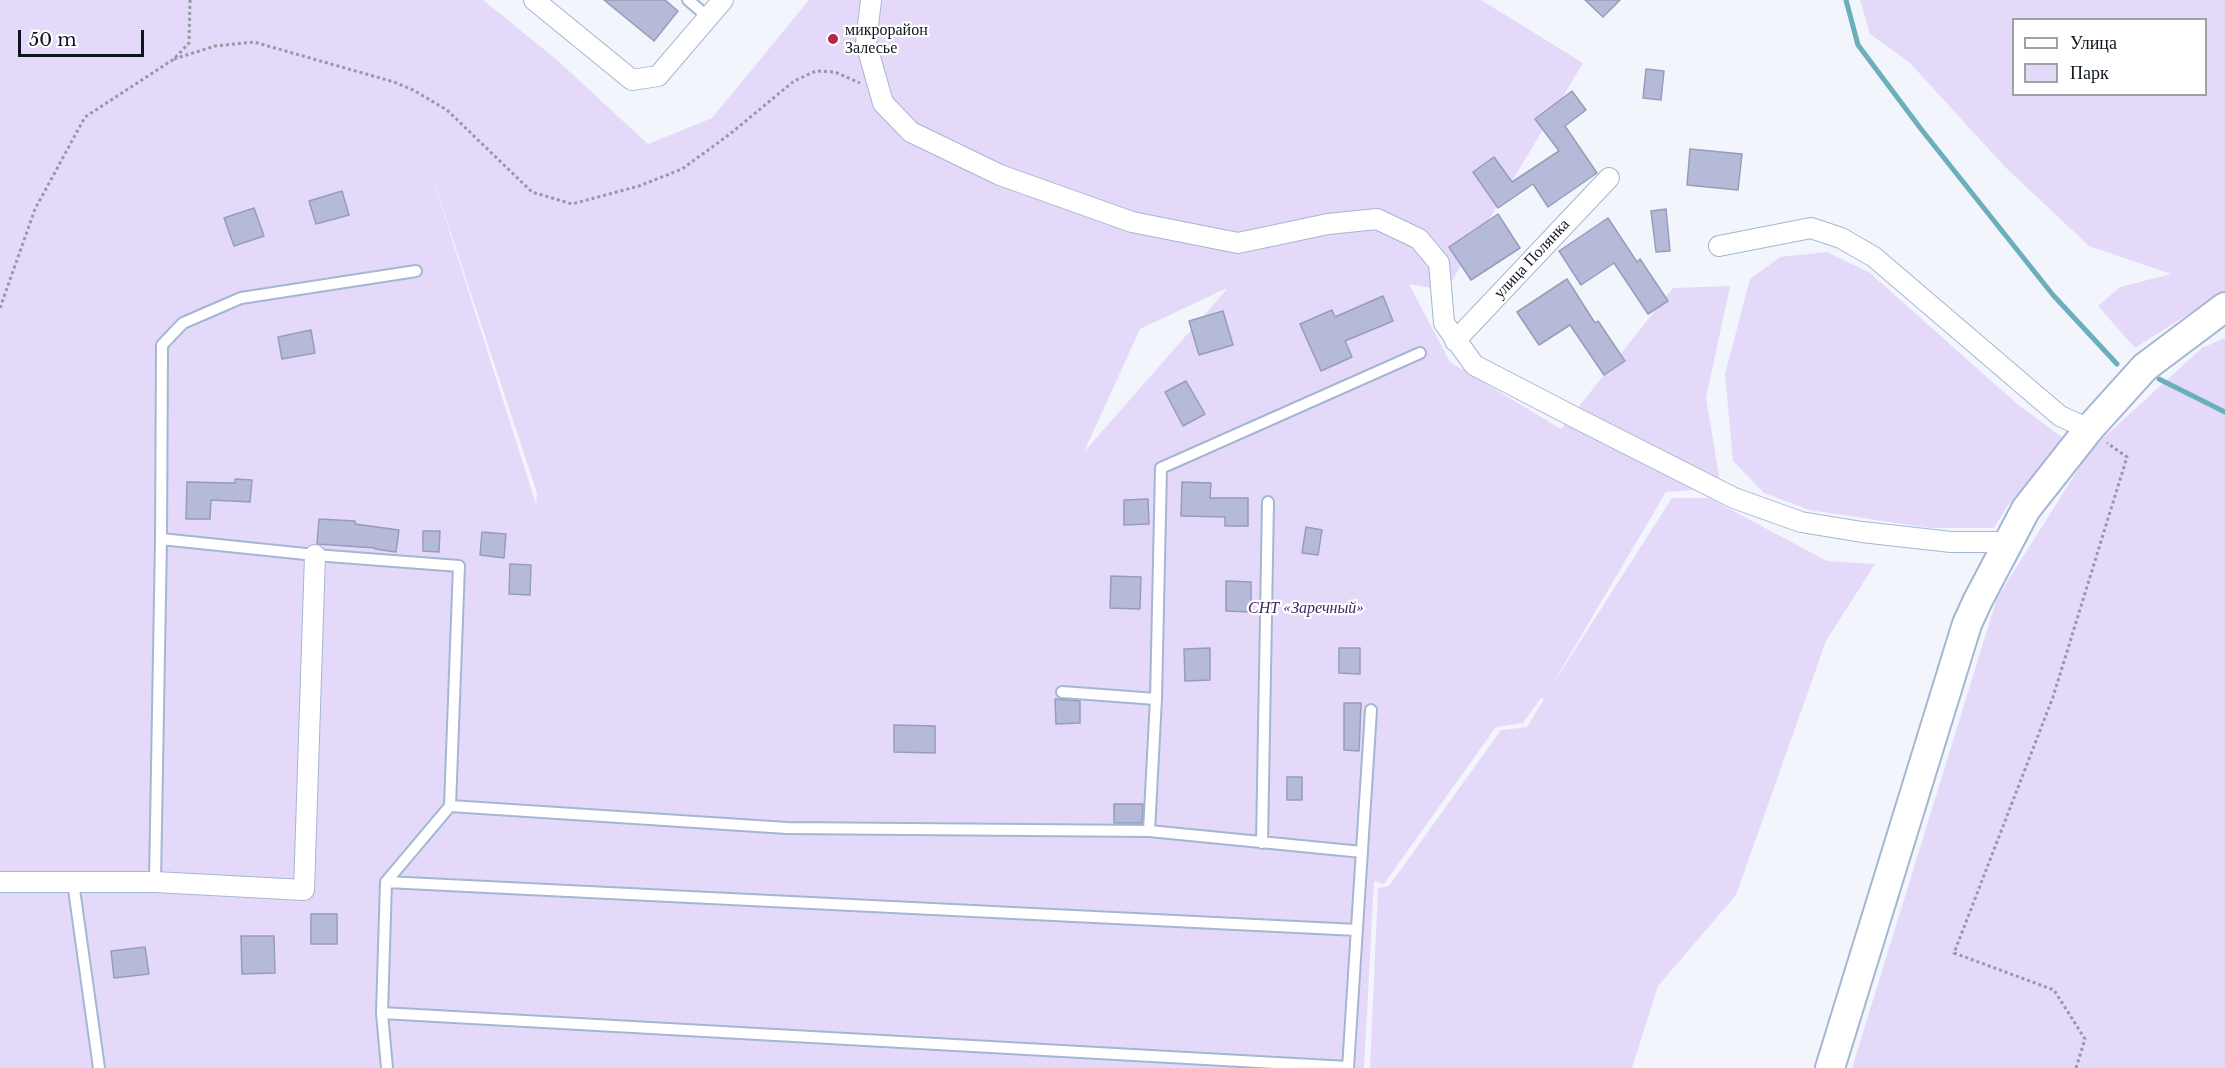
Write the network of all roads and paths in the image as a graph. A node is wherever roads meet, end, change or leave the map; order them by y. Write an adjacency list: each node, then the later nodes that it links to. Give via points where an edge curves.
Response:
1 (190, 0): 7 (path, via 189,43)
2 (534, 0): 6 (street, via 632,80 658,76)
3 (688, 0): 6 (lane)
4 (723, 0): 6 (street)
5 (871, 0): 8 (street, via 866,43)
6 (708, 17)
7 (174, 59): 8 (path, via 215,46 254,42 394,82 447,110 532,192 572,204 639,186 682,169 794,81 816,71 835,72); 13 (path, via 86,117 35,209)
8 (881, 97): 14 (street, via 911,132 1000,175 1132,222 1238,243 1328,224 1377,219 1419,239 1439,263 1444,323)
9 (1609, 178): 14 (street, улица Полянка)
10 (1719, 246): 16 (street, via 1811,228 1841,238 1874,257 2060,416)
11 (416, 271): 18 (lane, via 241,298 183,323 162,345)
12 (2225, 307): 16 (street, via 2145,367)
13 (0, 308)
14 (1455, 341): 19 (street, via 1474,364 1734,498 1821,526 1951,542)
15 (1420, 353): 22 (lane, via 1161,468)
16 (2089, 429): 19 (street, via 2026,509); 38 (path, via 2127,457 2053,697 1954,953 2054,990 2085,1039)
17 (1268, 502): 26 (lane)
18 (161, 539): 20 (lane); 30 (lane)
19 (2008, 542): 37 (street, via 1967,624)
20 (315, 555): 24 (lane, via 459,566); 30 (street, via 304,890)
21 (1062, 692): 22 (lane)
22 (1156, 699): 25 (lane)
23 (1371, 710): 27 (lane)
24 (450, 806): 25 (lane, via 787,828); 31 (lane)
25 (1149, 831): 26 (lane)
26 (1262, 843): 27 (lane)
27 (1362, 852): 32 (lane)
28 (0, 882): 29 (street)
29 (73, 882): 30 (street); 35 (lane)
30 (155, 882)
31 (386, 882): 32 (lane); 33 (lane)
32 (1357, 930): 34 (lane)
33 (382, 1013): 34 (lane); 36 (lane)
34 (1348, 1067)
35 (99, 1068)
36 (387, 1068)
37 (1830, 1068)
38 (2076, 1068)

